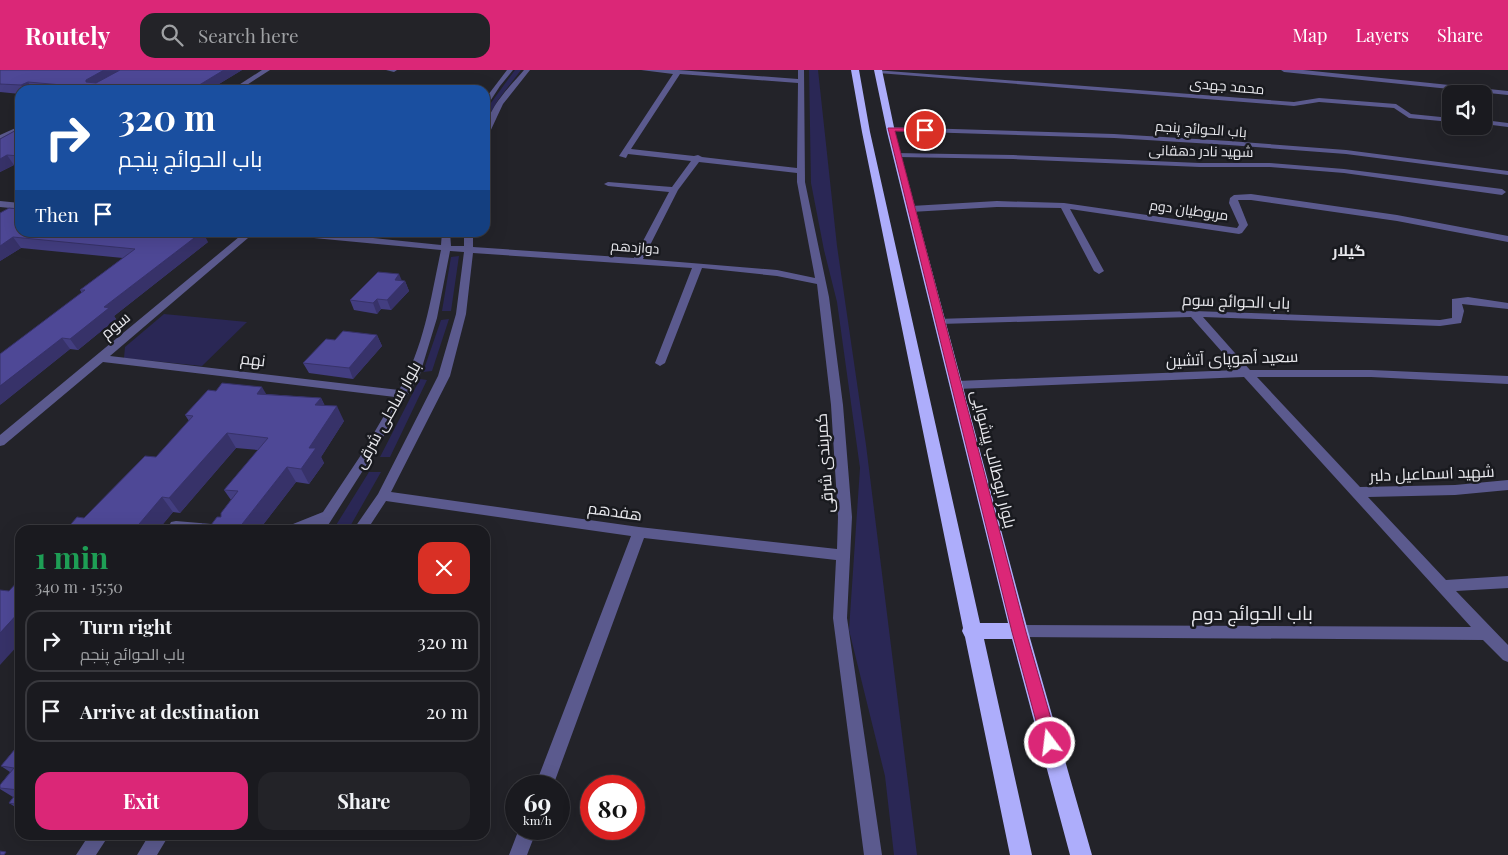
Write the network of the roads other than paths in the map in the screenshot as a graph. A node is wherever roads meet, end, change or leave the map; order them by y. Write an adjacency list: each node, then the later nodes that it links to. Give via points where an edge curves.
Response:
1 (267, 70): 12 (street)
2 (389, 70): 3 (street)
3 (394, 70)
4 (510, 70): 14 (street)
5 (527, 70): 17 (street, via 500,103)
6 (644, 70): 10 (street)
7 (855, 70): 65 (highway)
8 (1284, 70): 13 (street)
9 (878, 71): 15 (street, محمد جهدی, via 1294,104 1329,100 1396,106 1409,116); 19 (highway, بلوار ابوطالب پیشوایی)
10 (678, 72): 11 (street); 23 (street, via 624,153)
11 (801, 75): 24 (street, کمربندی شرقی)
12 (242, 85)
13 (1508, 93)
14 (490, 97)
15 (1442, 119)
16 (1492, 123): 18 (street)
17 (490, 124)
18 (1508, 124)
19 (891, 129): 22 (highway, بلوار ابوطالب پیشوایی); 25 (street, باب الحوائج پنجم, via 1229,143 1346,152)
20 (15, 130): 21 (street)
21 (0, 138)
22 (897, 155): 28 (street, شهید نادر دهقانی, via 1270,165 1344,171); 32 (highway, بلوار ابوطالب پیشوایی)
23 (698, 157): 24 (street); 27 (street)
24 (801, 171): 43 (street, کمربندی شرقی)
25 (1508, 173)
26 (608, 184): 27 (street)
27 (674, 190): 40 (street)
28 (1502, 192)
29 (0, 204): 30 (street)
30 (15, 206)
31 (1064, 206): 32 (street, مربوطیان دوم, via 997,204); 37 (street, مربوطیان دوم, via 1239,231 1244,225 1233,203 1234,198 1251,197 1397,218); 42 (street)
32 (911, 209): 46 (highway, بلوار ابوطالب پیشوایی)
33 (245, 237): 47 (street, سوم)
34 (333, 237): 38 (street, دوازدهم)
35 (446, 237): 38 (street, بلوار ساحلی شرقی)
36 (468, 237): 39 (street, بلوار ساحلی شرقی)
37 (1508, 239)
38 (446, 248): 39 (street, دوازدهم); 52 (street, بلوار ساحلی شرقی, via 432,318 414,374)
39 (468, 248): 40 (street, دوازدهم); 56 (street, بلوار ساحلی شرقی, via 461,314 444,376)
40 (637, 261): 41 (street, دوازدهم)
41 (698, 265): 43 (street, دوازدهم, via 777,273); 48 (street)
42 (1099, 271)
43 (821, 282): 62 (street, کمربندی شرقی, via 837,406 845,517)
44 (1508, 306): 45 (street, باب الحوائج سوم, via 1456,301 1460,311 1457,321 1440,323)
45 (1194, 314): 46 (street, باب الحوائج سوم); 49 (street)
46 (940, 321): 51 (highway, بلوار ابوطالب پیشوایی)
47 (100, 358): 52 (street, نهم); 53 (street, سوم)
48 (660, 362)
49 (1246, 373): 50 (street, سعید آهوپای آتشین, via 1447,375); 51 (street, سعید آهوپای آتشین); 55 (street)
50 (1508, 380)
51 (957, 385): 66 (highway, بلوار ابوطالب پیشوایی)
52 (402, 394): 57 (street, بلوار ساحلی شرقی, via 366,458)
53 (0, 442)
54 (1508, 485): 55 (street, شهید اسماعیل دلبر, via 1456,490)
55 (1357, 492): 64 (street)
56 (383, 496): 60 (street, بلوار ساحلی شرقی); 61 (street, هفدهم)
57 (328, 515): 58 (street); 59 (street, بلوار ساحلی شرقی)
58 (305, 525)
59 (321, 525)
60 (363, 525)
61 (639, 532): 62 (street, هفدهم); 69 (street)
62 (843, 555): 76 (street, کمربندی شرقی, via 840,618)
63 (1508, 582): 64 (street)
64 (1445, 586): 67 (street)
65 (971, 631): 66 (highway); 77 (highway)
66 (1019, 632): 67 (street, باب الحوائج دوم); 78 (highway, بلوار ابوطالب پیشوایی)
67 (1485, 634): 68 (street)
68 (1508, 655)
69 (548, 775)
70 (96, 840): 73 (street)
71 (156, 840): 74 (street)
72 (524, 840): 75 (street)
73 (85, 855)
74 (146, 855)
75 (518, 855)
76 (873, 855)
77 (1021, 855)
78 (1081, 855)

